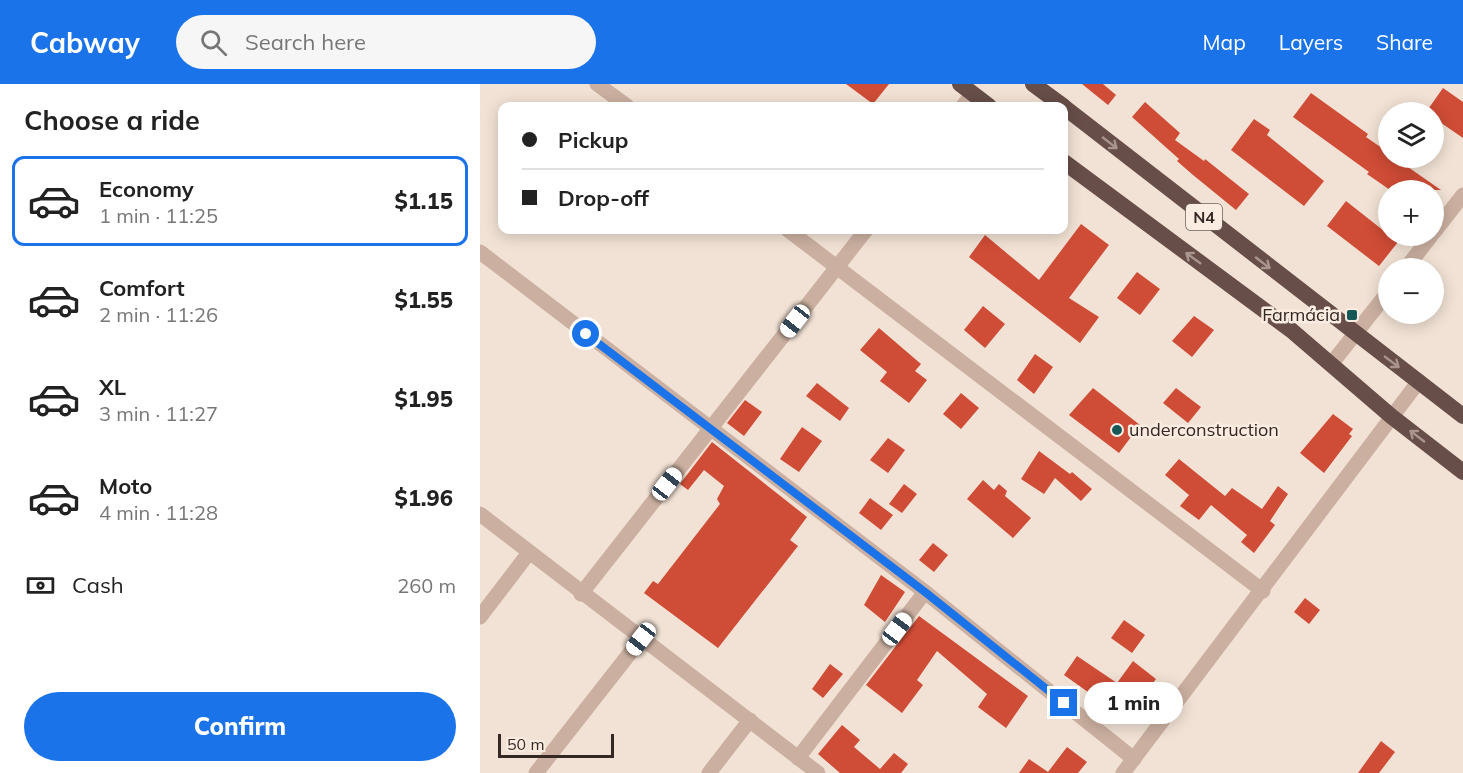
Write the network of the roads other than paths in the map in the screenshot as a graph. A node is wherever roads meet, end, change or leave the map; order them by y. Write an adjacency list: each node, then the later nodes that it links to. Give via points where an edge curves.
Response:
1 (597, 84): 4 (street)
2 (1033, 84): 6 (highway, N4)
3 (965, 95): 5 (highway)
4 (622, 102)
5 (980, 102)
6 (1056, 102)
7 (1068, 111): 18 (highway, N4, one-way to 18)
8 (1068, 165): 19 (highway, N4, one-way to 8)
9 (1463, 195): 10 (street)
10 (1444, 220)
11 (793, 234): 16 (street)
12 (863, 234): 16 (street)
13 (1423, 246): 15 (street)
14 (480, 252): 23 (street)
15 (1414, 258)
16 (837, 267): 23 (street); 27 (street)
17 (1378, 305): 18 (street)
18 (1355, 334): 19 (street); 20 (highway, N4, one-way to 20)
19 (1332, 363): 21 (highway, N4)
20 (1419, 381): 21 (street); 22 (highway, N4)
21 (1391, 416): 24 (highway, N4, one-way to 21); 27 (street)
22 (1463, 416)
23 (710, 429): 28 (street); 29 (street)
24 (1463, 472)
25 (480, 514): 26 (street)
26 (528, 554): 29 (street); 30 (street)
27 (1263, 591): 34 (street)
28 (925, 592): 33 (street); 34 (street)
29 (580, 594): 31 (street)
30 (480, 617)
31 (641, 639): 32 (street); 35 (street)
32 (750, 720): 33 (street); 36 (street)
33 (798, 758): 37 (street)
34 (1134, 759): 38 (street)
35 (536, 773)
36 (709, 773)
37 (818, 773)
38 (1123, 773)

